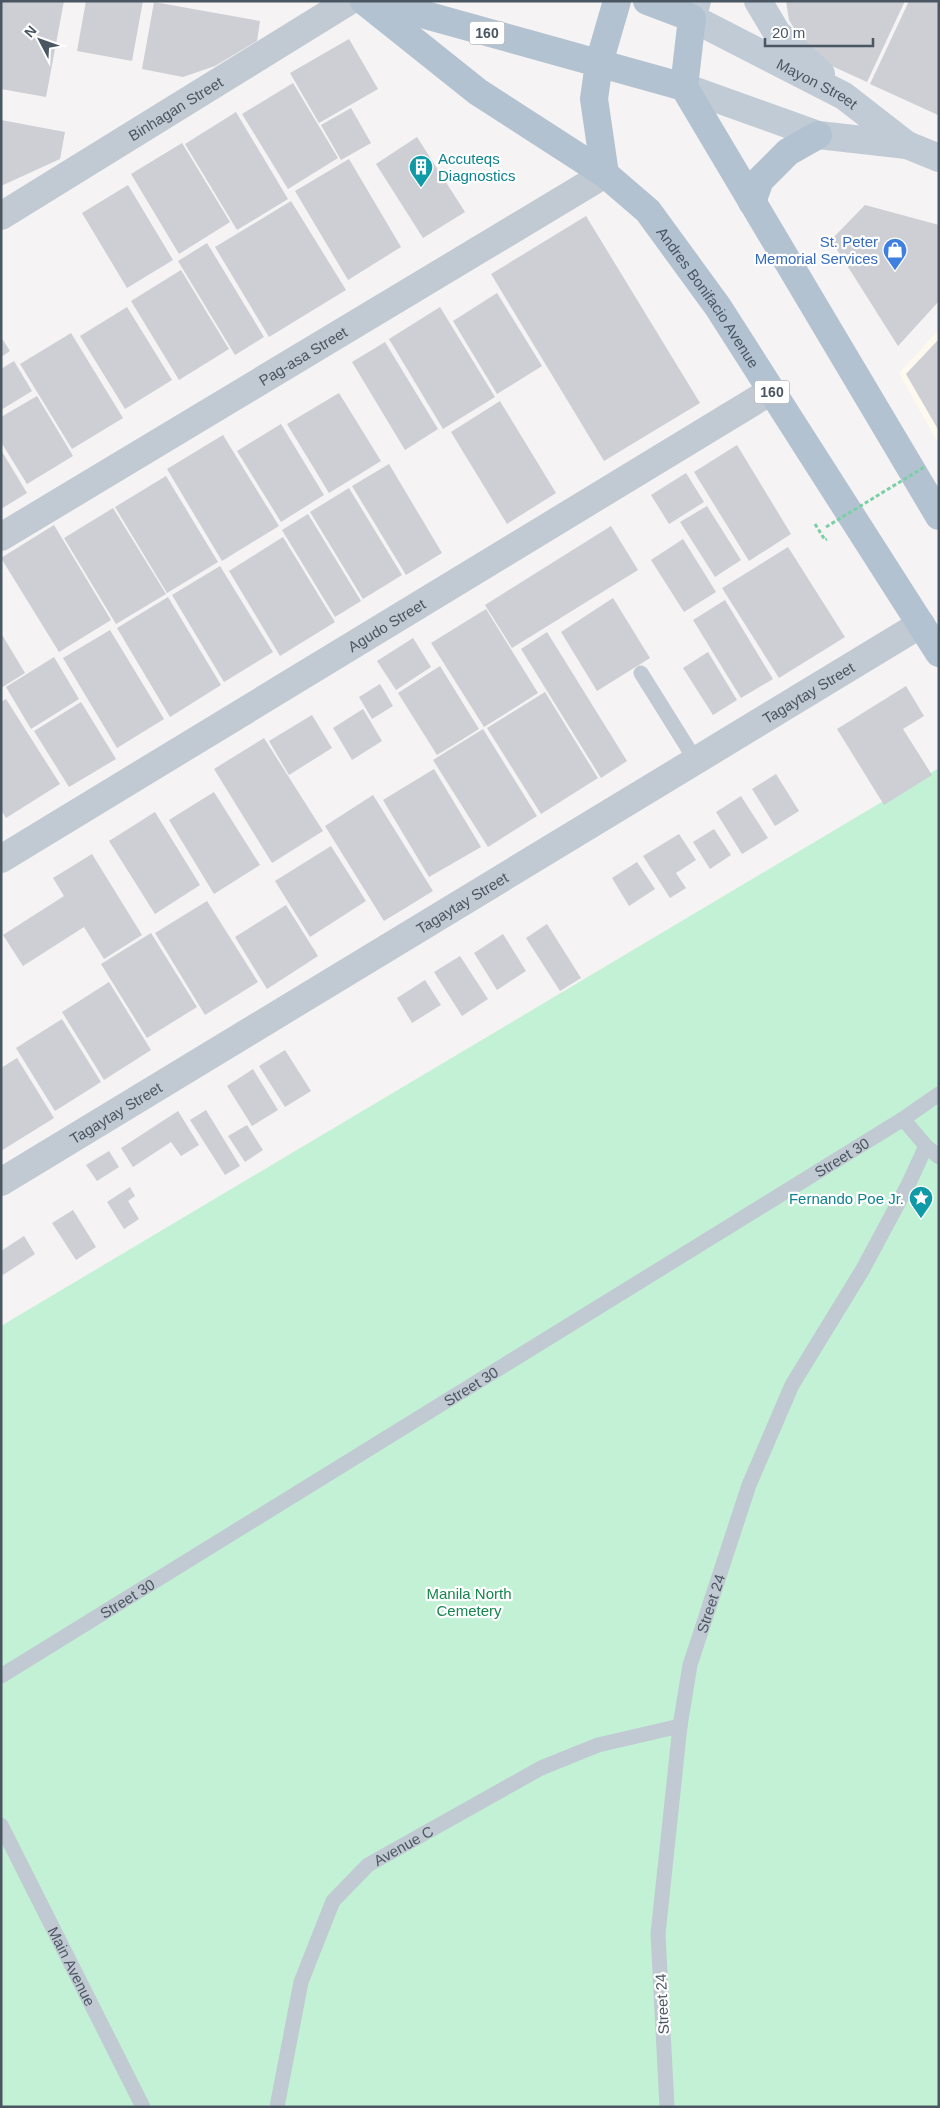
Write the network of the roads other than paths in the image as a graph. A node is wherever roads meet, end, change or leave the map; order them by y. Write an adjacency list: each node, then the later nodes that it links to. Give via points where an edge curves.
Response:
1 (349, 1): 16 (street, Binhagan Street)
2 (364, 1): 14 (main road, Andres Bonifacio Avenue, via 478,92)
3 (375, 1): 8 (main road, 160)
4 (617, 1): 8 (main road)
5 (648, 1): 7 (main road)
6 (758, 1): 10 (main road, via 777,33)
7 (695, 10): 9 (main road); 10 (main road, Mayon Street)
8 (599, 63): 9 (main road, 160); 14 (main road, via 594,99)
9 (684, 87): 11 (main road, Mayon Street); 15 (main road)
10 (844, 96): 12 (main road, Mayon Street)
11 (818, 135): 12 (main road, Mayon Street); 15 (main road, via 788,152 760,180)
12 (908, 145): 13 (main road, Mayon Street)
13 (939, 158)
14 (605, 174): 17 (main road, Andres Bonifacio Avenue / 160, via 648,211 718,307); 19 (street, Pag-asa Street)
15 (752, 202): 18 (main road)
16 (1, 216)
17 (771, 390): 20 (main road, Andres Bonifacio Avenue / 160); 24 (street, Agudo Street)
18 (939, 516)
19 (1, 537)
20 (921, 624): 21 (main road, Andres Bonifacio Avenue / 160); 23 (street, Tagaytay Street)
21 (939, 653)
22 (641, 672): 23 (lane)
23 (696, 761): 29 (street, Tagaytay Street)
24 (1, 859)
25 (939, 1094): 26 (lane, Street 30)
26 (903, 1118): 27 (lane); 30 (lane, Street 30)
27 (926, 1146): 28 (lane); 31 (lane, Street 24, via 863,1269 788,1394 749,1485 690,1665)
28 (939, 1157)
29 (1, 1182)
30 (1, 1676)
31 (680, 1726): 34 (lane, Avenue C, via 598,1745 541,1768 368,1865 333,1901 301,1982); 35 (lane, Street 24, via 658,1934)
32 (1, 1825): 33 (lane, Main Avenue)
33 (143, 2107)
34 (277, 2107)
35 (667, 2107)

